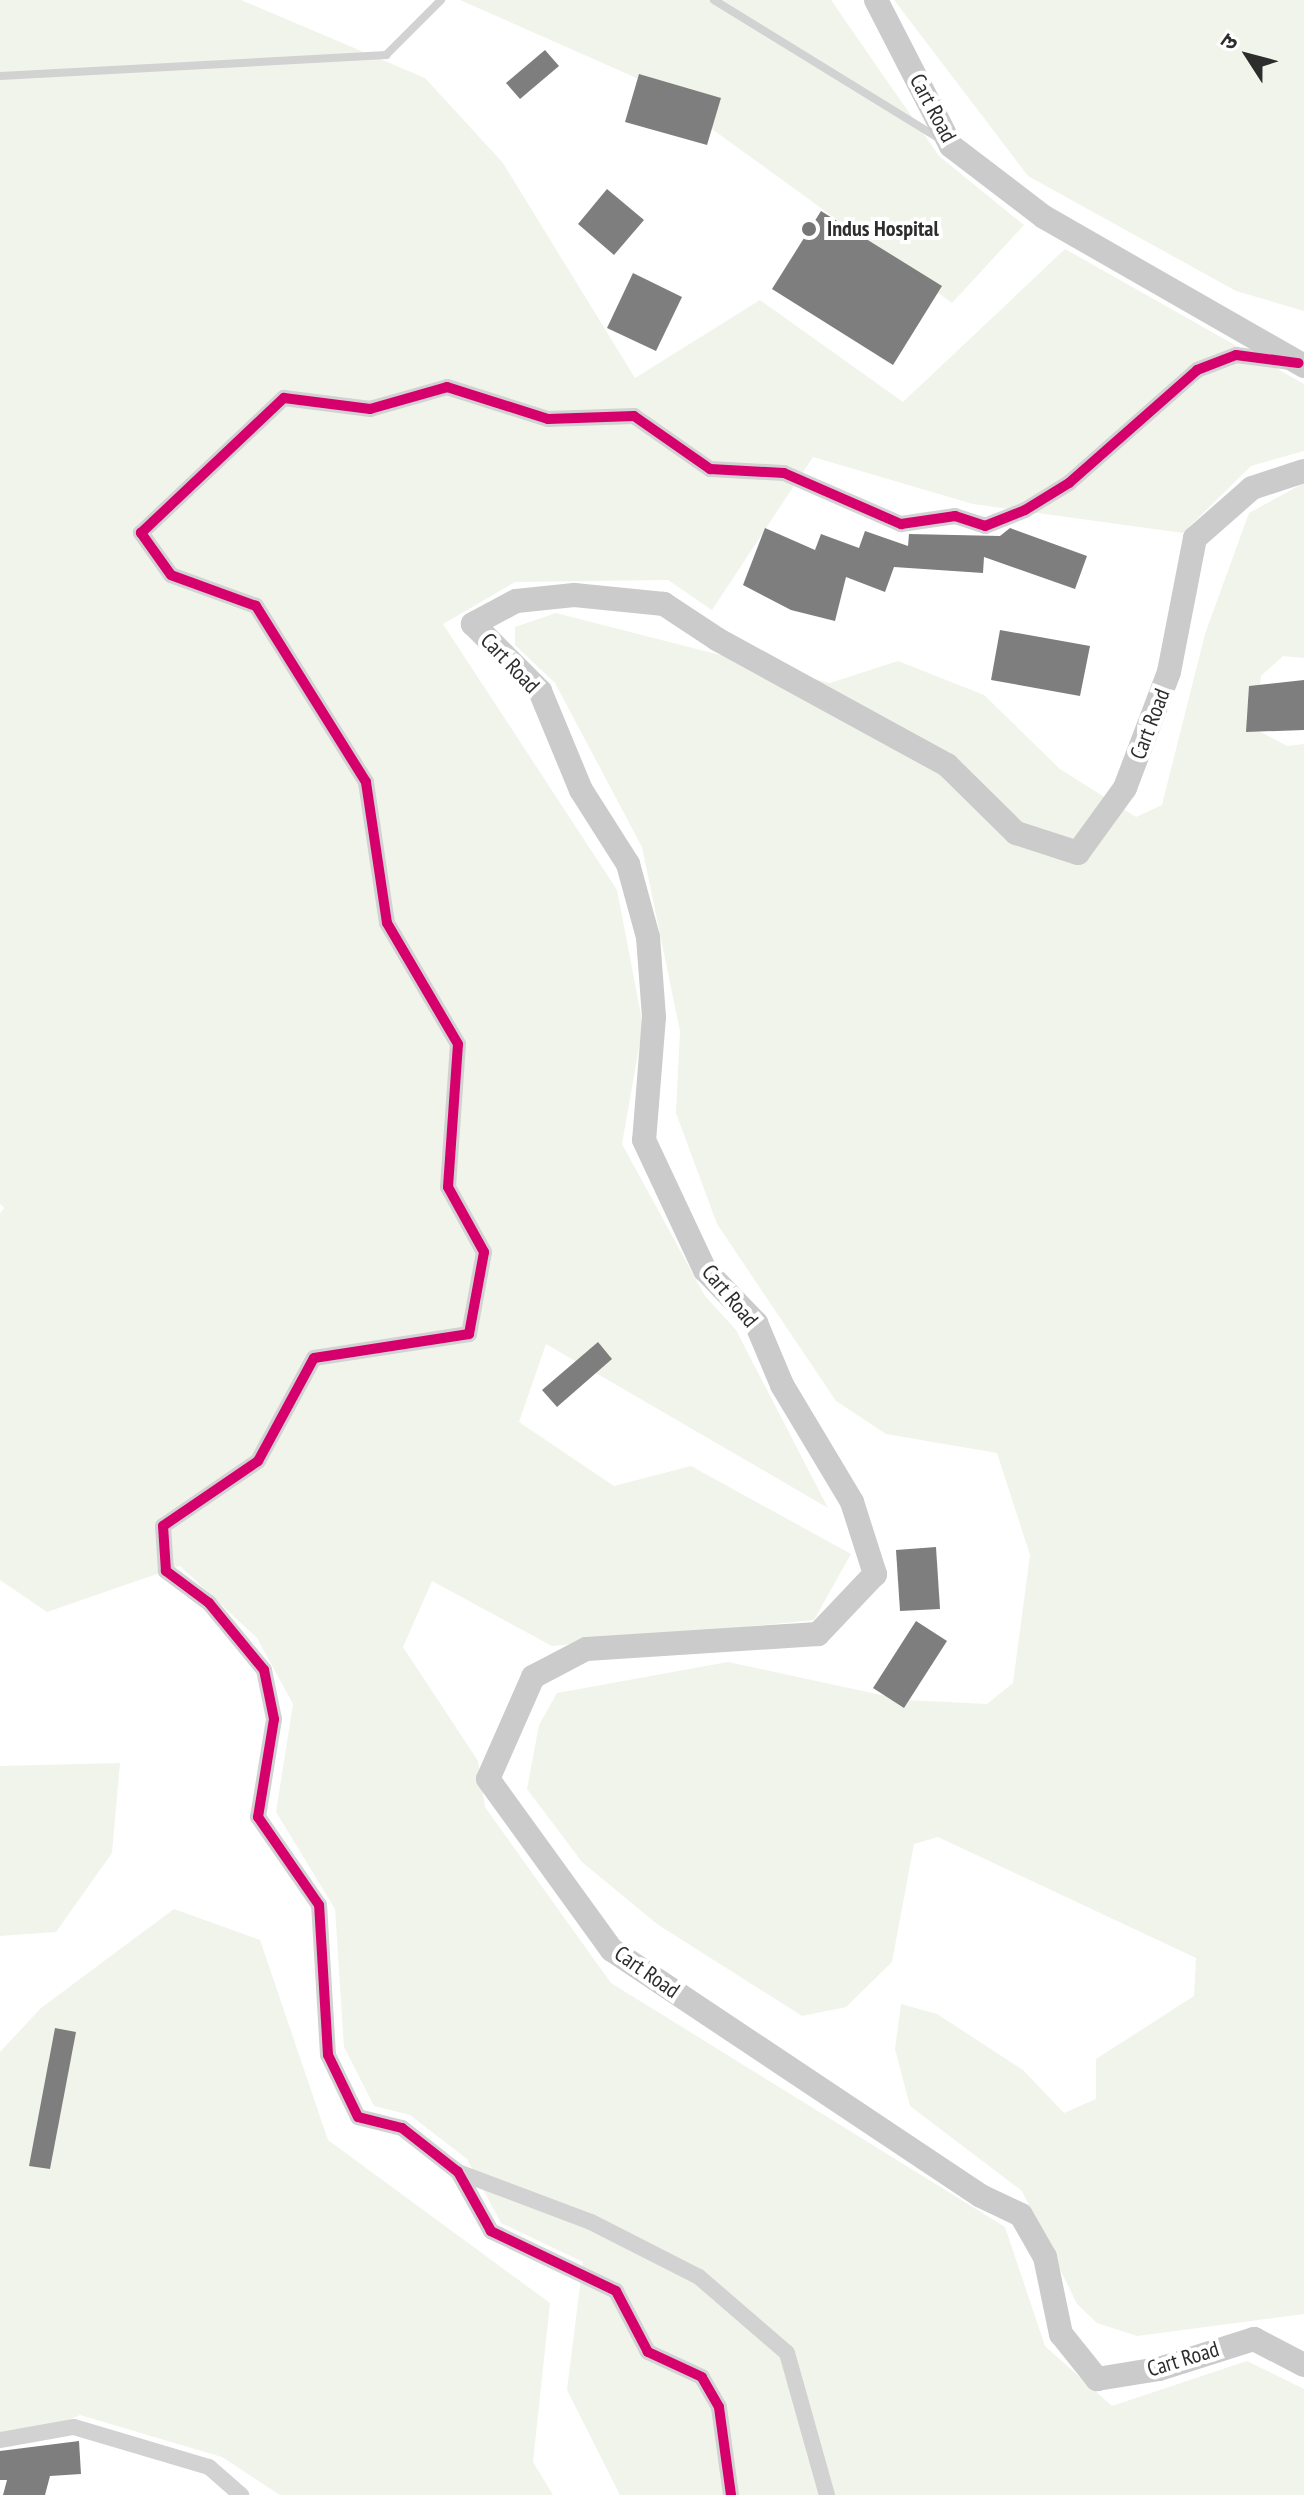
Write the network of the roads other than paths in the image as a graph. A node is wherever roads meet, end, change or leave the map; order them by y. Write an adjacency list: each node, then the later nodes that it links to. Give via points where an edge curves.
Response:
1 (441, 0): 4 (lane, via 386,55)
2 (714, 0): 5 (lane)
3 (876, 0): 5 (main road, Cart Road)
4 (0, 76)
5 (951, 146): 6 (main road, Cart Road, via 1044,217)
6 (1301, 364): 8 (street, via 1236,355 1197,370 1069,483 985,526 955,516 901,524 784,473 710,469 634,416 548,419 447,387 370,409 284,398 141,533 171,575 256,606 366,782 387,923 458,1044 448,1187 484,1252 469,1334 314,1358 258,1461 163,1526 166,1571 209,1603 264,1670 274,1719 258,1817 319,1905 328,2055 358,2117 402,2128)
7 (1304, 471): 9 (main road, Cart Road, via 1252,488 1195,538 1169,672 1125,788 1078,853 1016,833 947,765 717,639 664,604 574,595 516,601 473,624 540,691 581,790 628,864 648,937 654,1017 644,1140 705,1270 756,1323 782,1385 852,1502 875,1574 818,1634 586,1649 533,1677 488,1779 612,1950 981,2196 1021,2215 1045,2257 1061,2334 1097,2379 1159,2369 1254,2339)
8 (458, 2172): 12 (street, via 491,2231 616,2291 648,2352 702,2377 719,2407); 13 (street, via 591,2222 699,2277 787,2353)
9 (1304, 2365)
10 (0, 2440): 11 (street, via 74,2427 209,2467)
11 (241, 2495)
12 (731, 2495)
13 (827, 2495)

